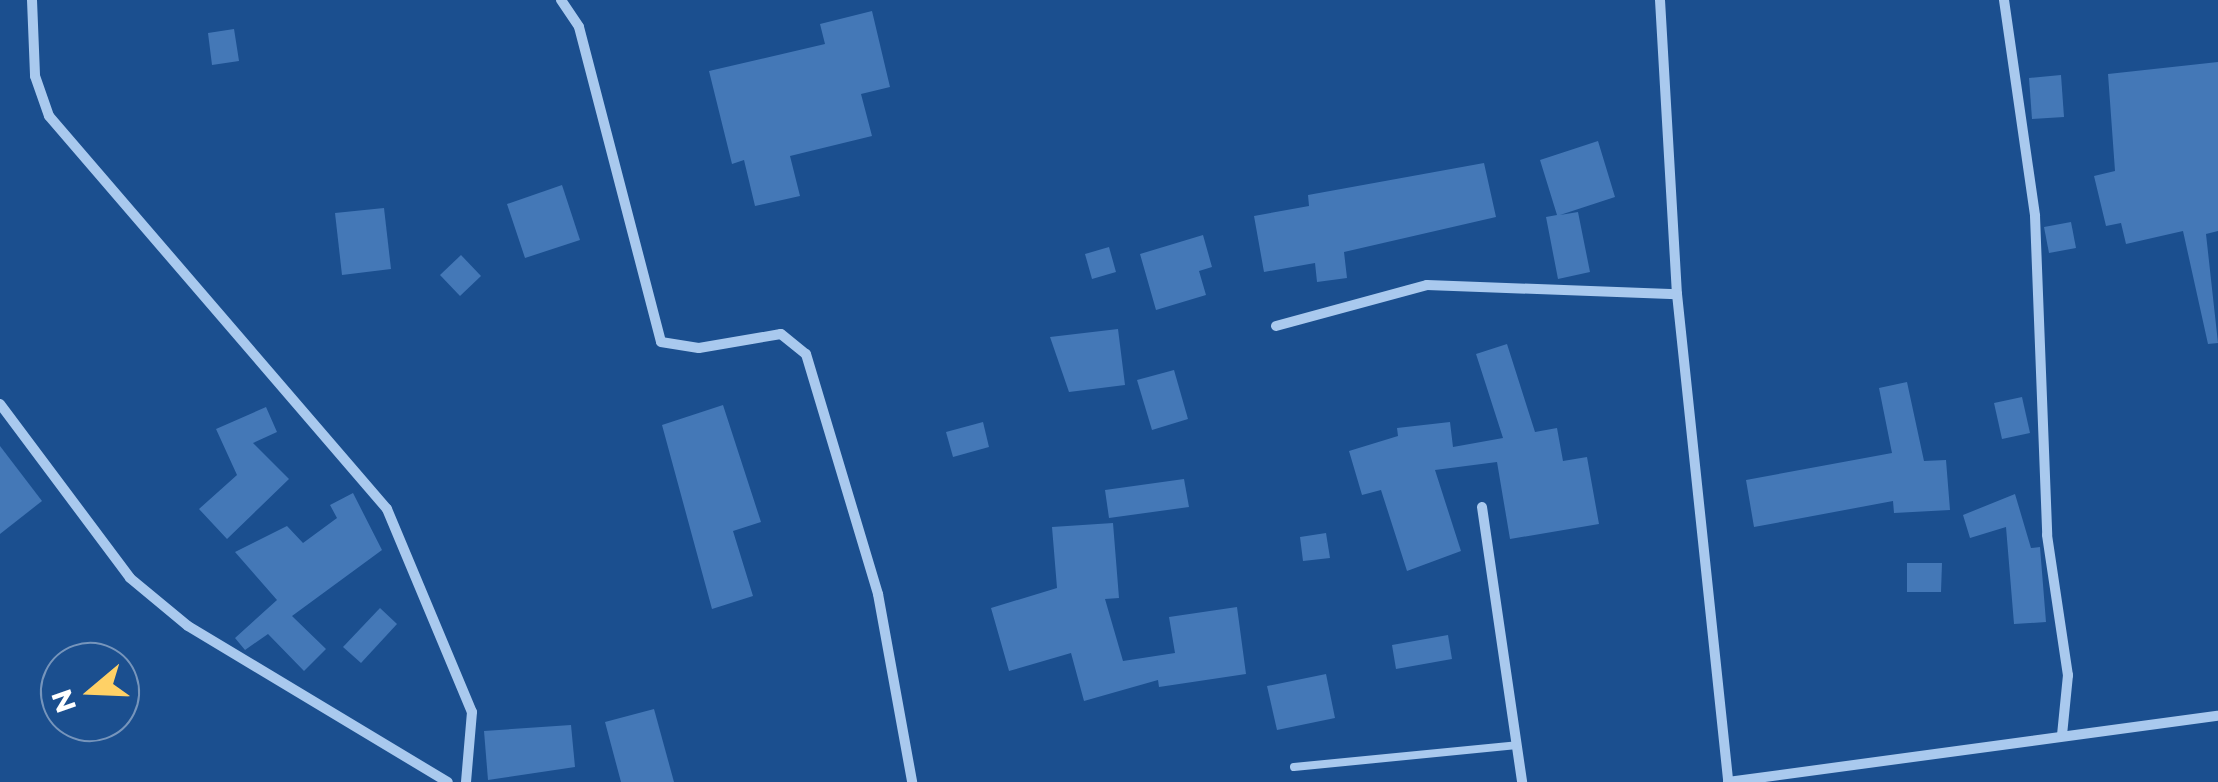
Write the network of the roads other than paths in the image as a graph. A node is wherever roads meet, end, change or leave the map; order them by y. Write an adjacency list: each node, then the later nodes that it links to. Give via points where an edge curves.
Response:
1 (32, 0): 14 (street, via 35,76 49,116 387,509 472,712)
2 (562, 0): 15 (street, via 578,27 661,342 699,348 781,334 806,354 878,594)
3 (1660, 0): 5 (street)
4 (2004, 0): 10 (street, via 2036,216 2047,535 2068,674)
5 (1677, 294): 6 (street, via 1427,284); 17 (street)
6 (1276, 326)
7 (0, 404): 13 (street, via 130,578 188,626)
8 (1482, 508): 11 (street)
9 (2218, 716): 10 (street)
10 (2062, 735): 17 (street)
11 (1518, 744): 12 (lane); 16 (street)
12 (1294, 766)
13 (448, 782)
14 (466, 782)
15 (912, 782)
16 (1522, 782)
17 (1728, 782)

